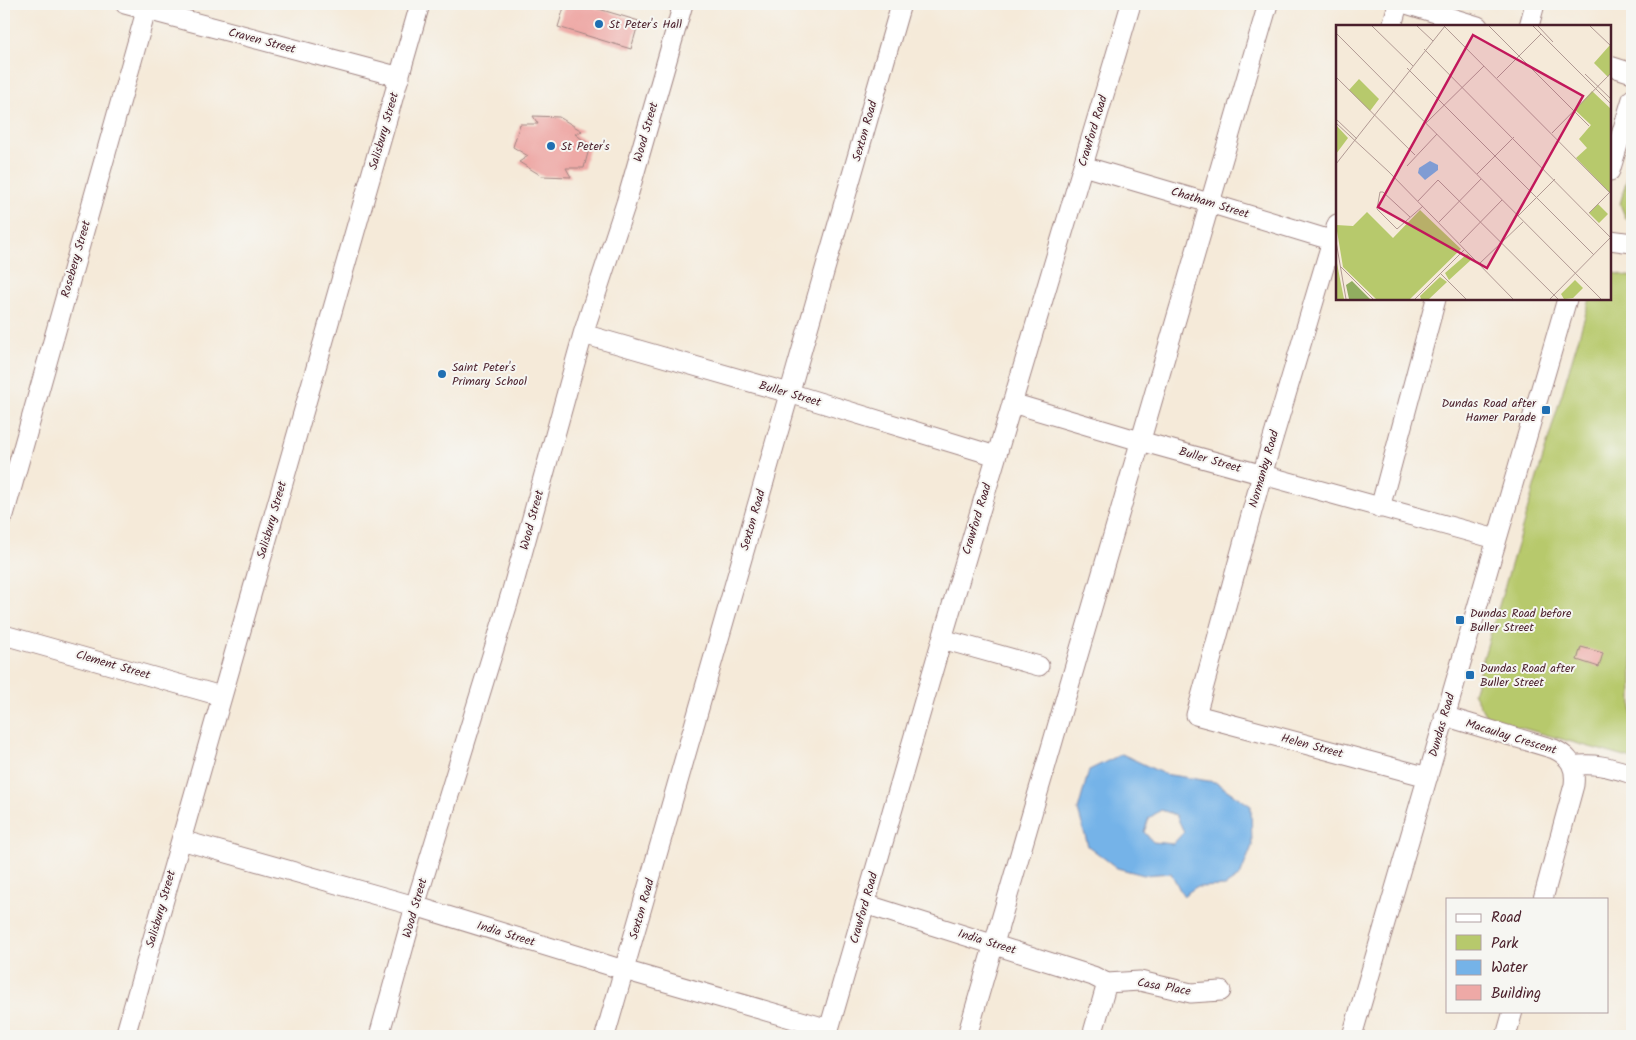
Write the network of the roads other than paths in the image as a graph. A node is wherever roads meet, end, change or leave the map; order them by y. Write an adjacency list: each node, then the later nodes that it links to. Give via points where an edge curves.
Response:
1 (125, 4): 10 (street, Craven Street)
2 (420, 4): 16 (street, Salisbury Street)
3 (683, 4): 26 (street, Wood Street, via 626,203)
4 (901, 4): 27 (street, Sexton Road)
5 (1131, 4): 18 (street, Crawford Road)
6 (1268, 4): 20 (street)
7 (1398, 4): 11 (street)
8 (1406, 4): 12 (street)
9 (1535, 4): 13 (street)
10 (147, 7): 16 (street, Craven Street); 33 (street, Rosebery Street)
11 (1392, 25)
12 (1475, 25)
13 (1529, 25)
14 (1611, 66): 15 (street)
15 (1632, 73)
16 (400, 77): 38 (street, Salisbury Street)
17 (1632, 99): 19 (street)
18 (1083, 166): 20 (street, Chatham Street); 28 (street, Crawford Road)
19 (1611, 168)
20 (1210, 203): 21 (street, Chatham Street); 29 (street)
21 (1336, 236): 31 (street, Normanby Road)
22 (1611, 240): 23 (street)
23 (1632, 243)
24 (1436, 300): 32 (street)
25 (1561, 300): 34 (street, Dundas Road)
26 (582, 334): 27 (street, Buller Street); 47 (street, Wood Street, via 512,590)
27 (790, 393): 30 (street, Buller Street); 49 (street, Sexton Road)
28 (1012, 403): 29 (street, Buller Street); 30 (street, Crawford Road)
29 (1140, 441): 31 (street, Buller Street); 48 (street)
30 (996, 456): 36 (street, Crawford Road)
31 (1262, 475): 32 (street, Buller Street); 39 (street, Normanby Road)
32 (1380, 508): 34 (street, Buller Street)
33 (4, 515)
34 (1496, 539): 40 (street, Dundas Road)
35 (4, 635): 38 (street, Clement Street)
36 (942, 639): 37 (street); 46 (street, Crawford Road)
37 (1039, 666)
38 (222, 696): 44 (street, Salisbury Street)
39 (1196, 716): 43 (street, Helen Street)
40 (1444, 716): 41 (street, Macaulay Crescent, via 1554,749 1568,758); 43 (street, Dundas Road)
41 (1573, 766): 42 (street, via 1596,764); 45 (street, via 1574,785)
42 (1632, 774)
43 (1428, 778): 59 (street, Dundas Road)
44 (181, 840): 47 (street, India Street); 54 (street, Salisbury Street)
45 (1543, 898)
46 (865, 904): 48 (street, India Street); 53 (street, Crawford Road)
47 (415, 906): 49 (street, India Street); 55 (street, Wood Street)
48 (994, 944): 50 (street, India Street); 57 (street)
49 (624, 970): 53 (street, India Street); 56 (street, Sexton Road)
50 (1107, 983): 51 (street, Casa Place, via 1140,981 1191,993); 58 (street)
51 (1221, 991)
52 (1513, 1012): 60 (street)
53 (828, 1033)
54 (125, 1036)
55 (378, 1036)
56 (605, 1036)
57 (967, 1036)
58 (1092, 1036)
59 (1352, 1036)
60 (1506, 1036)

